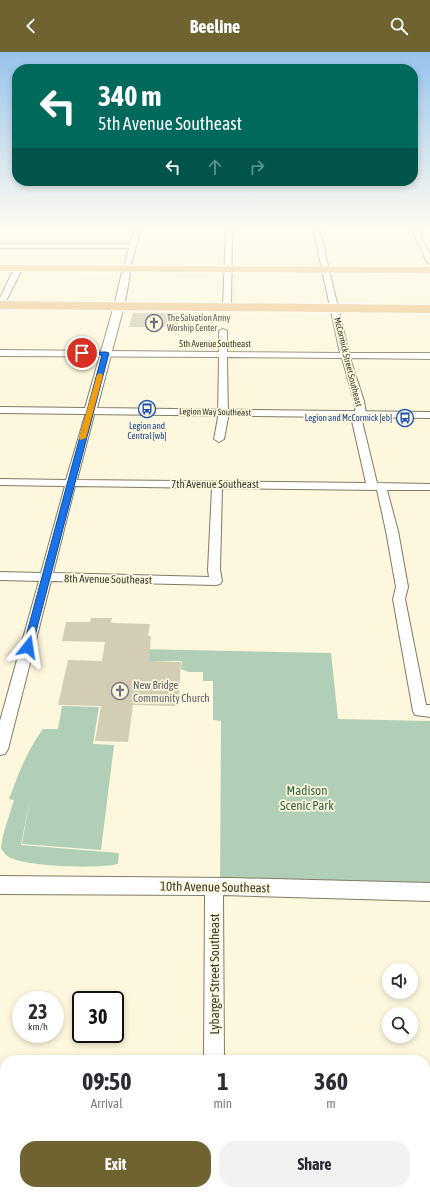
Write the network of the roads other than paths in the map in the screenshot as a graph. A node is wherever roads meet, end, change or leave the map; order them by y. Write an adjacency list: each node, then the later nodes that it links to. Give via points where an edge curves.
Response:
1 (12, 281): 5 (street)
2 (125, 281): 6 (street)
3 (228, 281): 7 (street)
4 (328, 281): 8 (street, McCormick Street Southeast)
5 (0, 305): 6 (main road)
6 (119, 306): 7 (main road); 12 (street)
7 (227, 307): 8 (main road)
8 (335, 308): 9 (main road); 14 (street, McCormick Street Southeast)
9 (430, 309)
10 (223, 331): 13 (street)
11 (0, 353): 12 (street, 5th Avenue Southeast)
12 (106, 353): 13 (street, 5th Avenue Southeast); 17 (street)
13 (224, 354): 14 (street, 5th Avenue Southeast); 18 (street)
14 (345, 356): 15 (street, 5th Avenue Southeast); 19 (street, McCormick Street Southeast)
15 (430, 356)
16 (0, 410): 17 (street, Legion Way Southeast)
17 (90, 411): 18 (street, Legion Way Southeast); 23 (street)
18 (223, 412): 19 (street, Legion Way Southeast); 21 (street)
19 (361, 414): 20 (street, Legion Way Southeast); 25 (street, McCormick Street Southeast, via 357,421)
20 (430, 415)
21 (219, 439)
22 (0, 482): 23 (street, 7th Avenue Southeast)
23 (71, 482): 24 (street, 7th Avenue Southeast); 28 (street)
24 (217, 484): 25 (street, 7th Avenue Southeast); 28 (street, 8th Avenue Southeast, via 214,570 216,581)
25 (377, 486): 26 (street, 7th Avenue Southeast); 30 (street, McCormick Street Southeast, via 392,531 402,587 398,599)
26 (430, 487)
27 (0, 576): 28 (street, 8th Avenue Southeast)
28 (46, 577): 29 (street)
29 (6, 703): 31 (street)
30 (425, 711)
31 (0, 749)
32 (0, 885): 33 (street, 10th Avenue Southeast)
33 (214, 888): 34 (street, 10th Avenue Southeast); 35 (street, Lybarger Street Southeast)
34 (430, 892)
35 (214, 1055)

